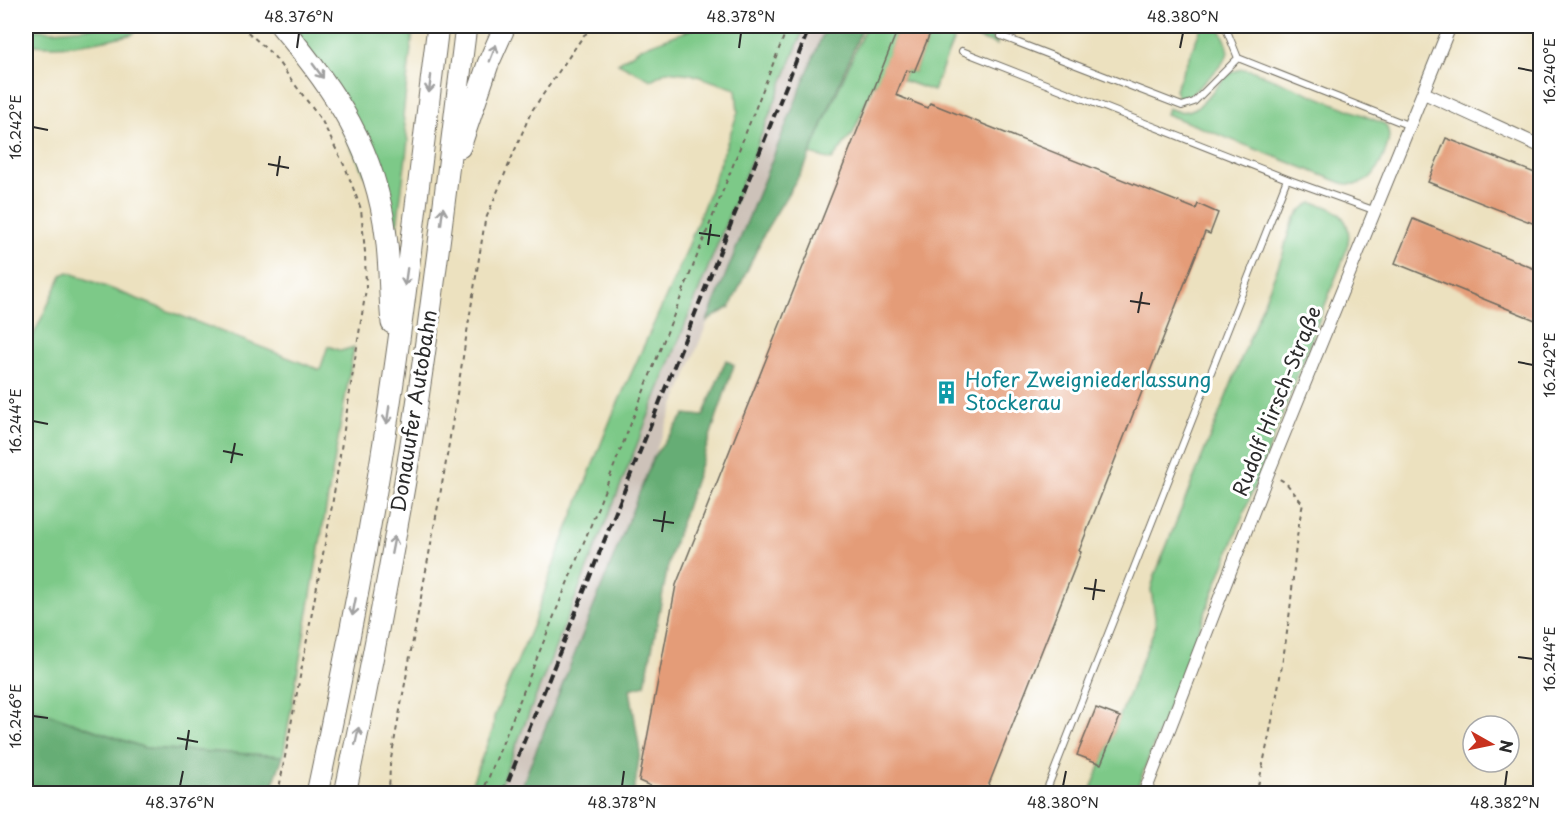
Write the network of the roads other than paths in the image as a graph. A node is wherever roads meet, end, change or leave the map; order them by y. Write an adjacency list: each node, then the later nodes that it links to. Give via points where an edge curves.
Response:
1 (281, 26): 16 (highway, one-way to 16, via 331,89 361,144 373,176 386,236)
2 (438, 26): 16 (highway, Donauufer Autobahn, one-way to 16)
3 (466, 26): 14 (highway, Donauufer Autobahn)
4 (505, 26): 14 (highway, one-way to 4, via 488,64)
5 (1005, 26): 9 (lane, via 1001,36 1182,106 1194,102)
6 (1225, 26): 9 (lane)
7 (1450, 26): 10 (street, Rudolf Hirsch-Straße)
8 (962, 51): 13 (lane)
9 (1238, 58): 11 (lane)
10 (1424, 93): 11 (street, Rudolf Hirsch-Straße); 12 (street)
11 (1410, 126): 15 (street, Rudolf Hirsch-Straße)
12 (1540, 146)
13 (1287, 178): 15 (lane); 19 (lane)
14 (446, 190): 18 (highway, Donauufer Autobahn, one-way to 14, via 405,482)
15 (1376, 211): 20 (street, Rudolf Hirsch-Straße, via 1268,473)
16 (396, 357): 17 (highway, Donauufer Autobahn, one-way to 17, via 366,547)
17 (317, 794)
18 (345, 794)
19 (1045, 794)
20 (1144, 794)

